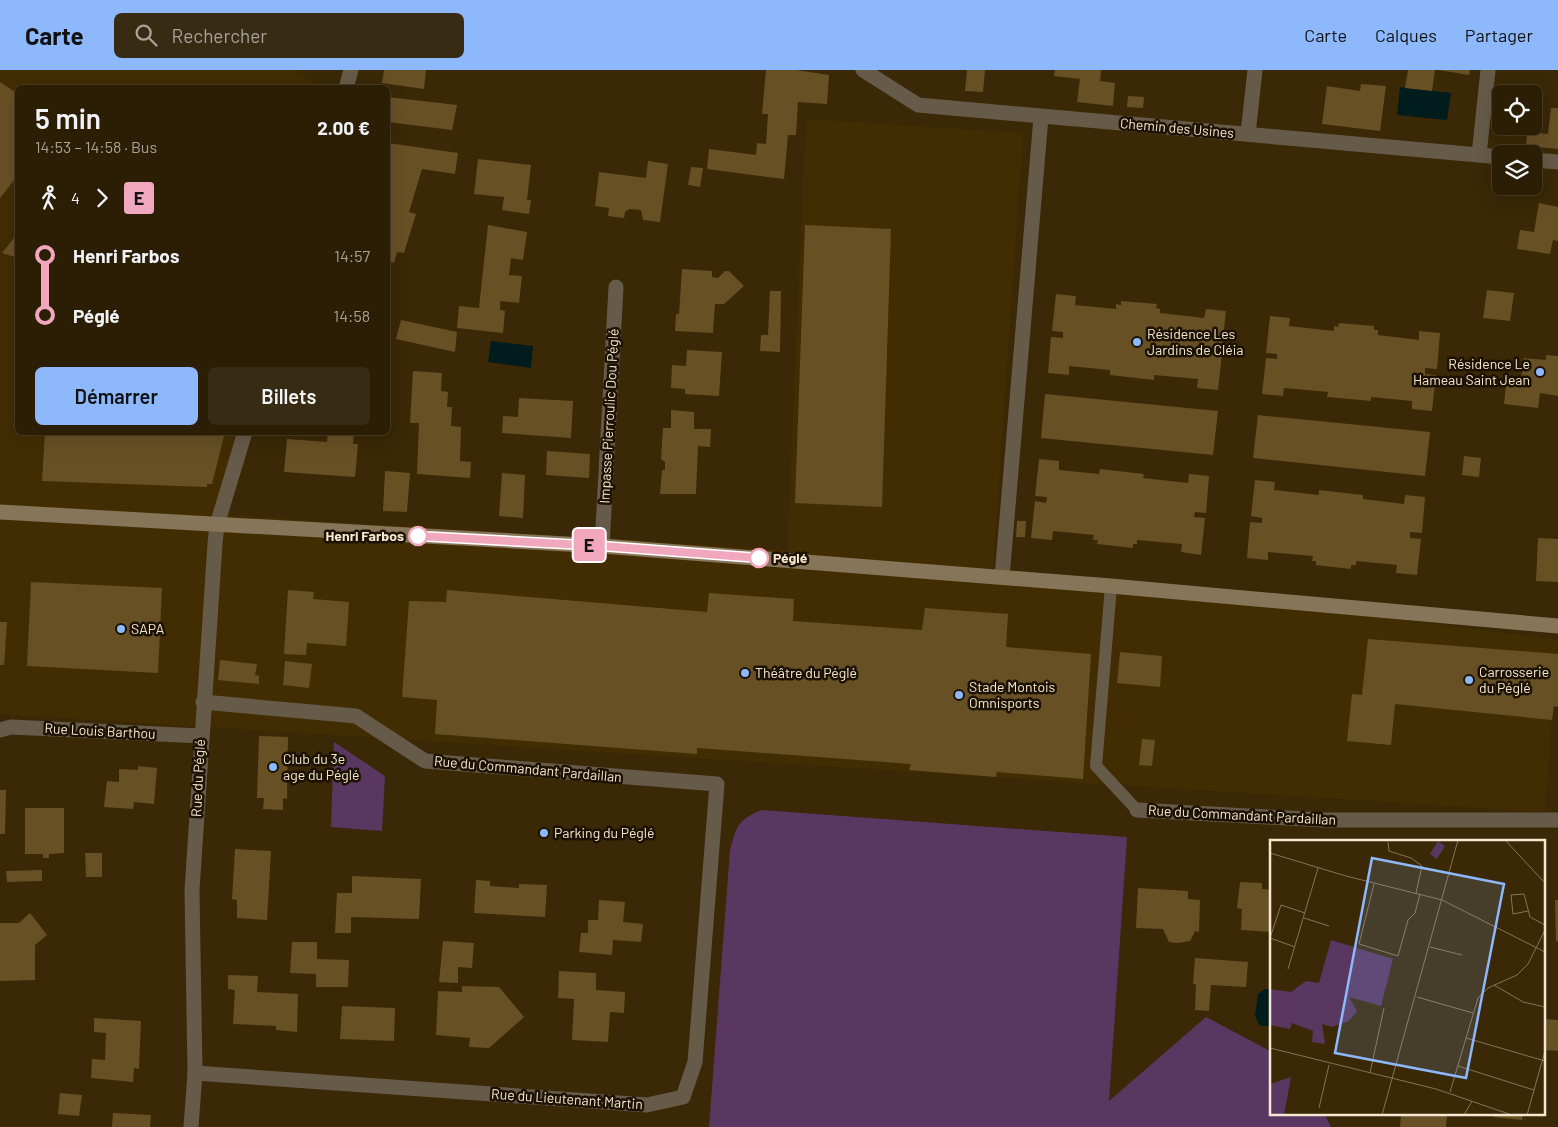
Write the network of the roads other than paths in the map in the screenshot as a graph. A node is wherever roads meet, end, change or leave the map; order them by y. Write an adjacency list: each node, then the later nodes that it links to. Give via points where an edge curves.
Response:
1 (351, 70): 5 (street)
2 (863, 70): 6 (street, Chemin des Usines, via 918,105)
3 (1255, 70): 7 (street)
4 (1488, 70): 8 (street)
5 (347, 85)
6 (1042, 117): 7 (street, Chemin des Usines); 17 (street)
7 (1248, 134): 8 (street, Chemin des Usines)
8 (1479, 155): 9 (street, Chemin des Usines)
9 (1492, 156)
10 (1542, 161): 11 (street)
11 (1558, 162)
12 (616, 287): 16 (street, Impasse Pierroulic Dou Péglé)
13 (244, 435): 15 (street, Rue du Péglé)
14 (0, 512): 15 (main road)
15 (217, 525): 16 (main road); 20 (street, Rue du Péglé)
16 (602, 546): 17 (main road)
17 (1002, 577): 18 (main road)
18 (1111, 586): 19 (main road); 24 (lane, Rue du Commandant Pardaillan, via 1096,766)
19 (1558, 626)
20 (203, 702): 22 (street, Rue du Péglé); 23 (street, Rue du Commandant Pardaillan, via 356,716 425,761)
21 (0, 730): 22 (street, Rue Louis Barthou, via 11,727)
22 (201, 736): 26 (street, Rue du Péglé, via 192,890)
23 (717, 784): 26 (street, Rue du Lieutenant Martin, via 695,1062 683,1097 647,1104)
24 (1137, 810): 25 (street, Rue du Commandant Pardaillan, via 1324,820)
25 (1558, 820)
26 (195, 1073): 27 (street, Rue du Péglé)
27 (191, 1127)

